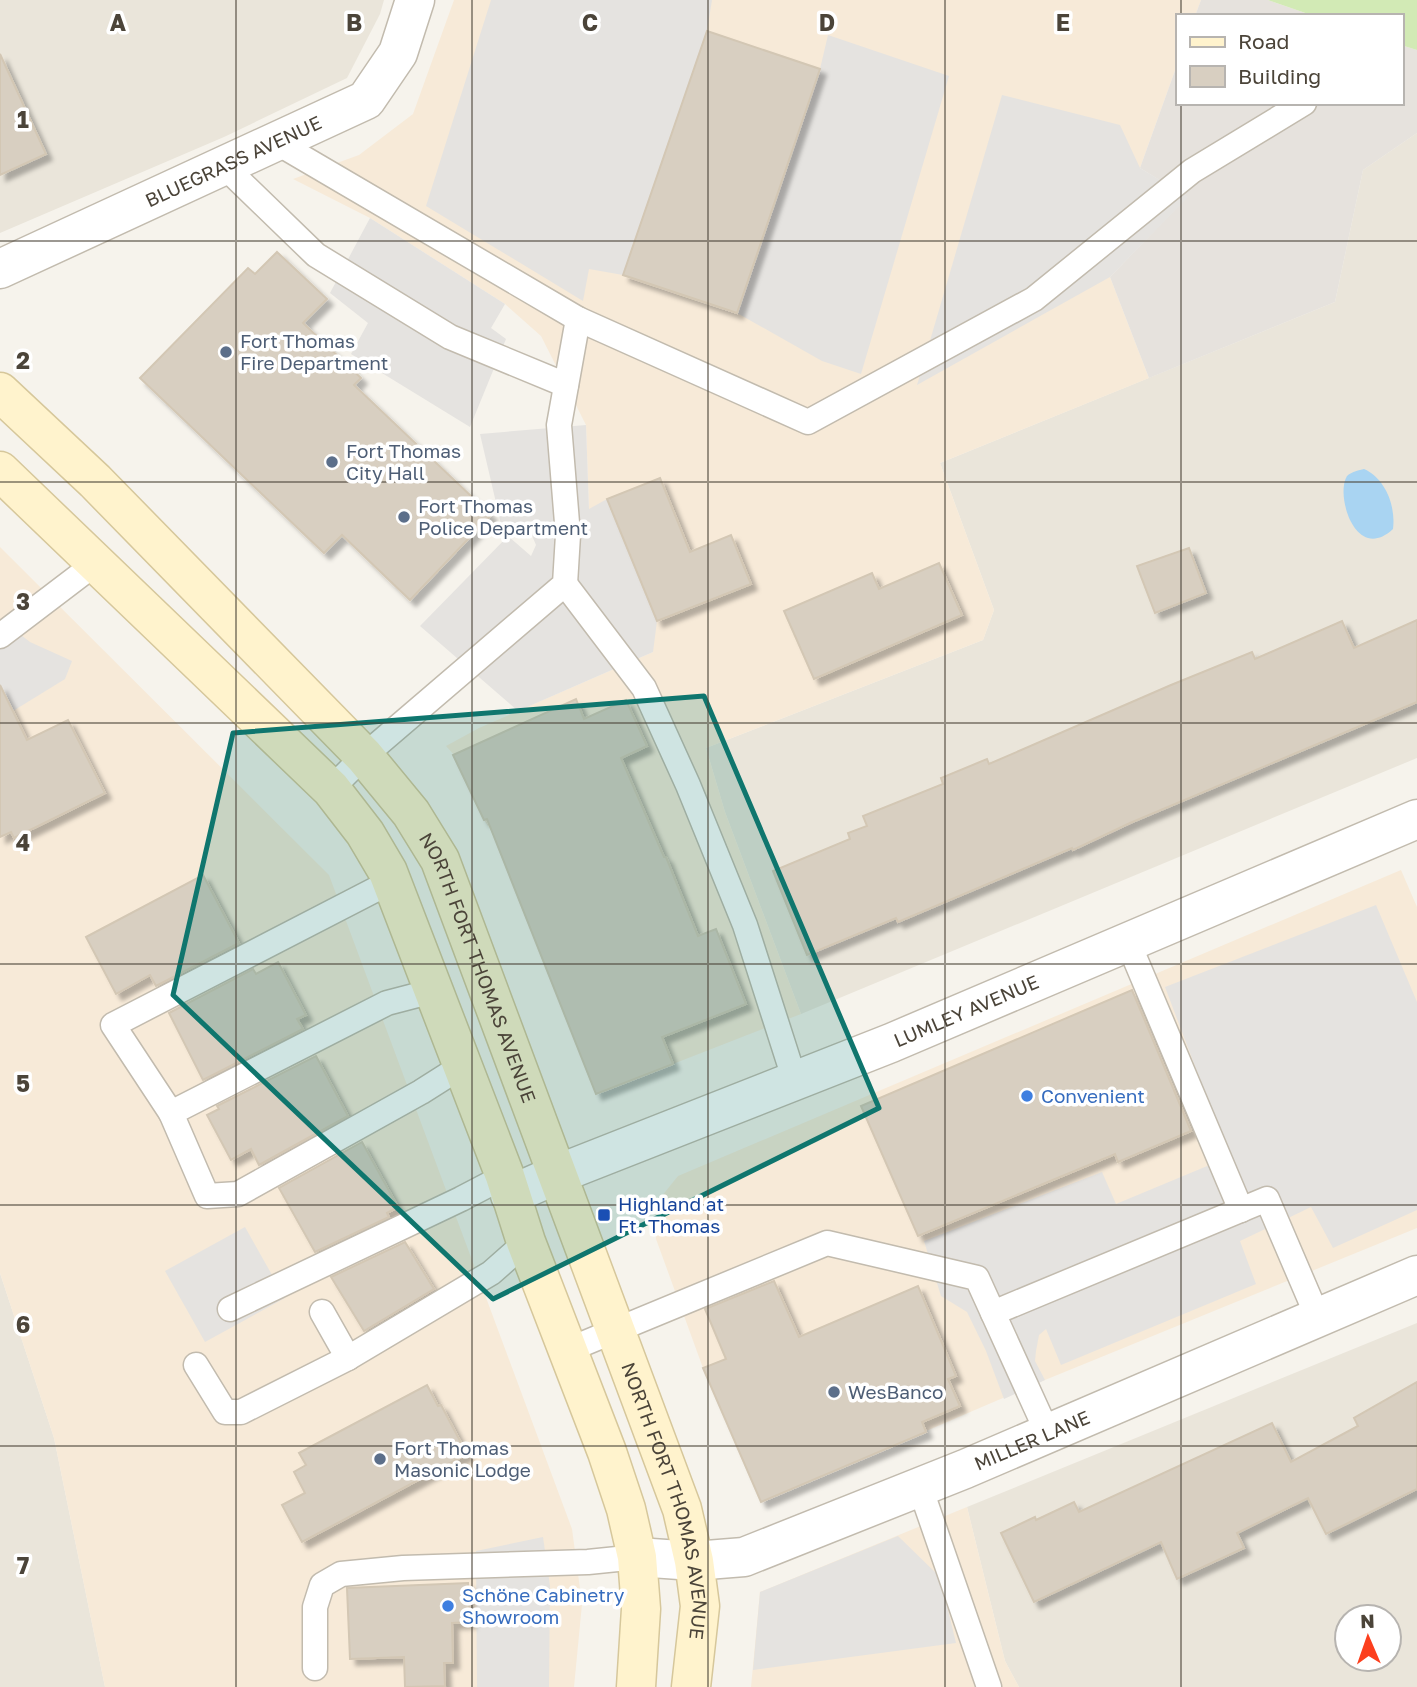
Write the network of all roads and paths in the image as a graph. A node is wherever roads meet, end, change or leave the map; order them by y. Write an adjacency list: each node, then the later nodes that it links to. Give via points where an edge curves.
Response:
1 (415, 0): 3 (street, BLUEGRASS AVENUE, via 398,53 366,100)
2 (1301, 105): 6 (lane, via 1192,171 1034,299 808,422)
3 (276, 142): 4 (street, BLUEGRASS AVENUE); 6 (lane)
4 (224, 166): 5 (street, BLUEGRASS AVENUE); 7 (lane, via 316,255 450,337)
5 (0, 269)
6 (578, 318): 7 (lane)
7 (566, 385): 11 (lane, via 559,425 568,535)
8 (0, 392): 13 (main road, NORTH FORT THOMAS AVENUE, via 95,481)
9 (0, 471): 10 (main road, NORTH FORT THOMAS AVENUE)
10 (96, 563): 12 (lane); 14 (main road, NORTH FORT THOMAS AVENUE)
11 (565, 584): 13 (lane); 20 (lane, via 644,688 745,925)
12 (0, 636)
13 (364, 756): 14 (lane); 22 (main road, NORTH FORT THOMAS AVENUE, via 411,813 440,860)
14 (331, 789): 16 (main road, NORTH FORT THOMAS AVENUE, via 365,833)
15 (1412, 832): 17 (street, LUMLEY AVENUE)
16 (391, 881): 18 (main road, NORTH FORT THOMAS AVENUE); 21 (lane, via 113,1025)
17 (1128, 942): 20 (street, LUMLEY AVENUE); 24 (lane)
18 (433, 991): 19 (main road, NORTH FORT THOMAS AVENUE); 21 (lane, via 387,1003)
19 (463, 1066): 21 (lane, via 237,1194 207,1196); 23 (main road, NORTH FORT THOMAS AVENUE)
20 (795, 1081): 22 (street, LUMLEY AVENUE)
21 (172, 1113)
22 (558, 1174): 23 (street, LUMLEY AVENUE); 31 (main road, NORTH FORT THOMAS AVENUE)
23 (508, 1186): 25 (main road, NORTH FORT THOMAS AVENUE); 27 (lane)
24 (1241, 1210): 29 (lane); 30 (lane, via 1267,1199)
25 (526, 1242): 32 (main road, NORTH FORT THOMAS AVENUE); 33 (lane, via 491,1273)
26 (1417, 1275): 30 (street, MILLER LANE)
27 (230, 1309)
28 (322, 1312): 33 (lane)
29 (993, 1313): 31 (lane, via 976,1278 827,1243); 35 (lane)
30 (1318, 1318): 35 (street, MILLER LANE)
31 (616, 1329): 32 (lane); 38 (main road, NORTH FORT THOMAS AVENUE, via 682,1509)
32 (568, 1350): 37 (main road, NORTH FORT THOMAS AVENUE, via 607,1452)
33 (348, 1358): 34 (lane, via 241,1412 225,1412)
34 (196, 1366)
35 (1048, 1434): 36 (street, MILLER LANE)
36 (920, 1487): 38 (street, MILLER LANE, via 744,1557); 42 (lane)
37 (637, 1557): 38 (street, MILLER LANE); 39 (lane, via 341,1574 322,1586 315,1607); 40 (main road, NORTH FORT THOMAS AVENUE, via 641,1609)
38 (694, 1560): 41 (main road, NORTH FORT THOMAS AVENUE, via 700,1606)
39 (315, 1668)
40 (636, 1687)
41 (691, 1687)
42 (989, 1687)

